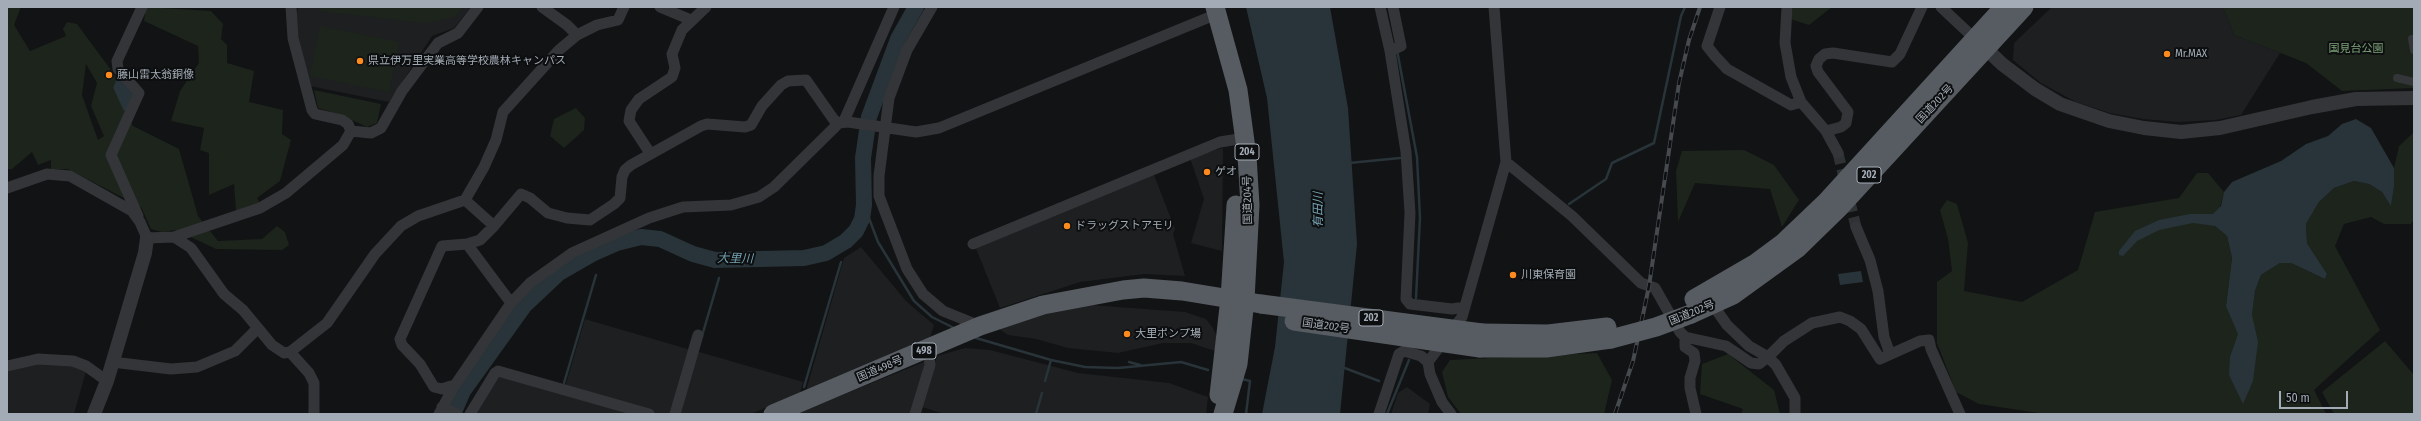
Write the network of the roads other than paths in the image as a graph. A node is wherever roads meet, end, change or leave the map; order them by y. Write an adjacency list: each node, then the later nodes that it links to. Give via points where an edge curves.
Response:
1 (142, 7): 40 (street, via 118,61 118,69 139,93 111,155)
2 (291, 7): 32 (street, via 293,38 312,110 315,114 342,120 348,124)
3 (478, 7): 32 (street, via 458,33 438,43 402,91 381,128 371,133)
4 (542, 7): 21 (street, via 567,24)
5 (624, 7): 21 (street, via 614,23 597,25)
6 (660, 7): 20 (street)
7 (706, 7): 20 (street)
8 (894, 7): 30 (street)
9 (932, 7): 31 (street, via 907,50 893,83)
10 (1380, 7): 25 (street)
11 (1393, 7): 25 (street, via 1400,46)
12 (1494, 7): 37 (street)
13 (1720, 7): 29 (street, via 1707,46 1715,56 1727,69 1791,105)
14 (1787, 7): 29 (street, via 1786,61)
15 (1922, 7): 33 (street, via 1900,54 1892,62 1833,53 1825,54 1819,59 1816,66 1818,72 1848,112 1846,123 1841,128)
16 (1941, 7): 23 (street)
17 (2004, 7): 23 (highway, 国道202号 / 202)
18 (2024, 7): 23 (highway, 国道202号 / 202)
19 (1211, 11): 31 (street, via 939,128 916,132); 34 (highway, 国道204号 / 204)
20 (691, 20): 35 (street, via 682,30 672,54 675,68 672,77 639,99 631,110 629,121)
21 (577, 35): 39 (street, via 559,50 503,112 496,140)
22 (2412, 39): 24 (street)
23 (1981, 44): 28 (street, via 2002,64 2060,104 2110,121 2144,128 2181,132 2220,128 2356,99); 48 (highway, 国道202号 / 202, via 1838,209 1798,248 1764,274); 51 (highway, 国道202号 / 202, via 1783,243)
24 (2414, 50)
25 (1390, 51): 50 (street, via 1407,167 1410,213 1406,299 1410,304 1452,309)
26 (2396, 78): 27 (street)
27 (2414, 82)
28 (2414, 98)
29 (1801, 102): 33 (street)
30 (844, 122): 31 (street); 35 (street, via 834,120 806,80 788,81 762,106 751,125 701,126); 47 (street, via 774,187 759,197 731,205 683,207 600,240 550,267)
31 (886, 128): 52 (street, via 879,176 879,196 907,269 923,294 943,311)
32 (351, 131): 43 (street, via 343,145 286,193 260,208)
33 (1826, 131): 36 (street)
34 (1239, 139): 46 (street, via 1220,142); 49 (highway, 国道204号 / 204, via 1236,210)
35 (650, 153): 41 (street, via 625,170 620,198 590,220 548,213 521,194)
36 (1838, 153)
37 (1506, 162): 50 (street); 55 (street, via 1572,216 1641,283 1655,288)
38 (7, 188): 40 (street, via 47,174 70,176 132,211)
39 (465, 200): 41 (street); 57 (street, via 418,216 401,226 371,259 327,323)
40 (140, 222): 44 (street)
41 (494, 226): 45 (street, via 480,240)
42 (1856, 227): 58 (street, via 1870,260 1878,291 1884,337)
43 (174, 237): 44 (street); 53 (street, via 191,248 224,294 244,310)
44 (147, 238): 60 (street, via 145,253)
45 (467, 244): 47 (street); 64 (street, via 442,246 400,339 434,387)
46 (973, 244)
47 (511, 303): 64 (street)
48 (1713, 305): 51 (highway, 国道202号 / 202); 59 (street, via 1727,325 1748,346)
49 (1244, 307): 51 (highway, 国道202号 / 202, bridge, via 1481,340 1548,334 1609,333); 52 (highway, 国道498号 / 498, via 1144,288 1043,305); 74 (highway); 75 (highway, via 1238,364)
50 (1465, 307): 61 (street, via 1462,317)
51 (1687, 309)
52 (980, 326): 56 (highway, 国道498号 / 498)
53 (258, 328): 57 (street, via 272,345 284,353); 60 (street, via 235,351 197,367 171,369)
54 (698, 335): 71 (street)
55 (1685, 337): 59 (street, via 1726,346 1750,362 1758,364); 78 (street, via 1686,347 1694,353 1690,388)
56 (928, 349): 72 (highway, 国道498号 / 498); 73 (street, via 930,365)
57 (290, 352): 67 (street, via 309,373 314,383)
58 (1890, 354): 59 (street, via 1880,359 1861,329 1840,317 1812,323 1784,341); 80 (street, via 1920,341 1929,340)
59 (1768, 357): 79 (street, via 1776,365 1795,398)
60 (112, 362): 63 (street)
61 (1428, 362): 76 (street, via 1421,356 1404,351 1399,354); 77 (street, via 1430,374 1442,402)
62 (7, 366): 63 (street, via 38,359 73,361 86,366)
63 (107, 381): 66 (street)
64 (453, 388): 65 (street)
65 (441, 410): 68 (street)
66 (94, 414)
67 (314, 414)
68 (457, 414)
69 (470, 414): 70 (street, via 498,371)
70 (649, 414)
71 (675, 414)
72 (773, 414)
73 (915, 414)
74 (1216, 414)
75 (1223, 414)
76 (1379, 414)
77 (1451, 414)
78 (1696, 414)
79 (1795, 414)
80 (1960, 414)

